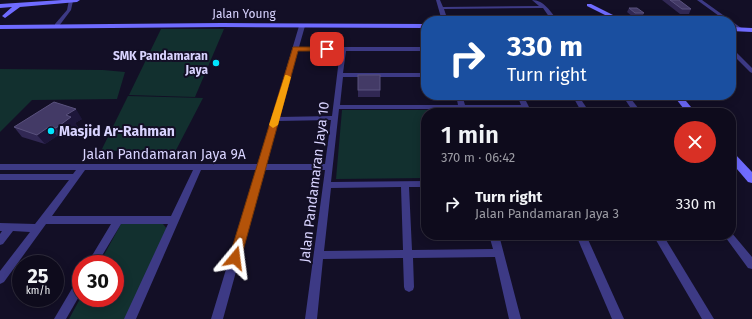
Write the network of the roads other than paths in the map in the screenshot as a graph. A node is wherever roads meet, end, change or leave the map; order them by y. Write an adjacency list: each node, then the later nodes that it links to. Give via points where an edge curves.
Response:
1 (63, 0): 6 (main road)
2 (74, 0): 6 (main road); 17 (street)
3 (438, 0): 10 (street)
4 (534, 0): 9 (street)
5 (700, 0): 16 (street)
6 (47, 3): 8 (main road); 11 (main road, via 24,7)
7 (2, 4): 8 (main road); 11 (main road, via 10,8)
8 (20, 4): 11 (main road)
9 (544, 7): 10 (street); 13 (street)
10 (441, 8): 12 (street)
11 (6, 16)
12 (443, 16)
13 (551, 16)
14 (604, 16): 15 (main road, via 587,3)
15 (612, 16)
16 (722, 16)
17 (59, 25): 18 (main road, Jalan Young); 19 (main road, Jalan Young)
18 (0, 26)
19 (302, 26): 20 (main road, Jalan Young); 25 (street)
20 (421, 26)
21 (736, 26): 23 (street)
22 (736, 30): 23 (main road)
23 (741, 30): 24 (main road)
24 (752, 30)
25 (296, 49): 26 (street); 38 (street)
26 (343, 49): 27 (street); 30 (street, Jalan Pandamaran Jaya 10)
27 (421, 49)
28 (736, 55): 29 (street)
29 (752, 71)
30 (340, 75): 31 (street); 34 (street, Jalan Pandamaran Jaya 10)
31 (421, 75)
32 (628, 100): 35 (street)
33 (681, 100): 36 (main road)
34 (336, 107): 37 (street); 39 (street, Jalan Pandamaran Jaya 10)
35 (634, 108)
36 (688, 108)
37 (421, 109)
38 (275, 118): 39 (street); 45 (street)
39 (335, 118): 41 (street, Jalan Pandamaran Jaya 10)
40 (736, 161): 48 (main road)
41 (329, 166): 45 (street, Jalan Pandamaran Jaya 9A); 51 (street, Jalan Pandamaran Jaya 10)
42 (0, 167): 43 (street, Jalan Pandamaran Jaya 9A)
43 (83, 167): 44 (street, Jalan Pandamaran Jaya 9A); 47 (street)
44 (198, 167): 45 (street, Jalan Pandamaran Jaya 9A); 53 (street)
45 (261, 167): 72 (street)
46 (0, 177): 47 (street)
47 (76, 177): 54 (street)
48 (752, 179)
49 (405, 184): 50 (street); 51 (street); 63 (street)
50 (421, 184)
51 (327, 185): 65 (street, Jalan Pandamaran Jaya 10)
52 (118, 220): 53 (street); 54 (street); 64 (street)
53 (174, 220): 71 (street)
54 (41, 224): 56 (street); 67 (street)
55 (0, 227): 56 (street)
56 (11, 227): 61 (street)
57 (495, 240): 62 (street)
58 (583, 240): 75 (street)
59 (661, 240): 76 (street)
60 (733, 240): 66 (street)
61 (0, 241)
62 (499, 252): 63 (street); 74 (street)
63 (408, 254): 65 (street); 68 (street)
64 (97, 255)
65 (318, 255): 73 (street, Jalan Pandamaran Jaya 10)
66 (752, 265)
67 (0, 279)
68 (409, 286)
69 (72, 298): 70 (street)
70 (60, 319)
71 (130, 319)
72 (217, 319)
73 (311, 319)
74 (515, 319)
75 (618, 319)
76 (708, 319)

